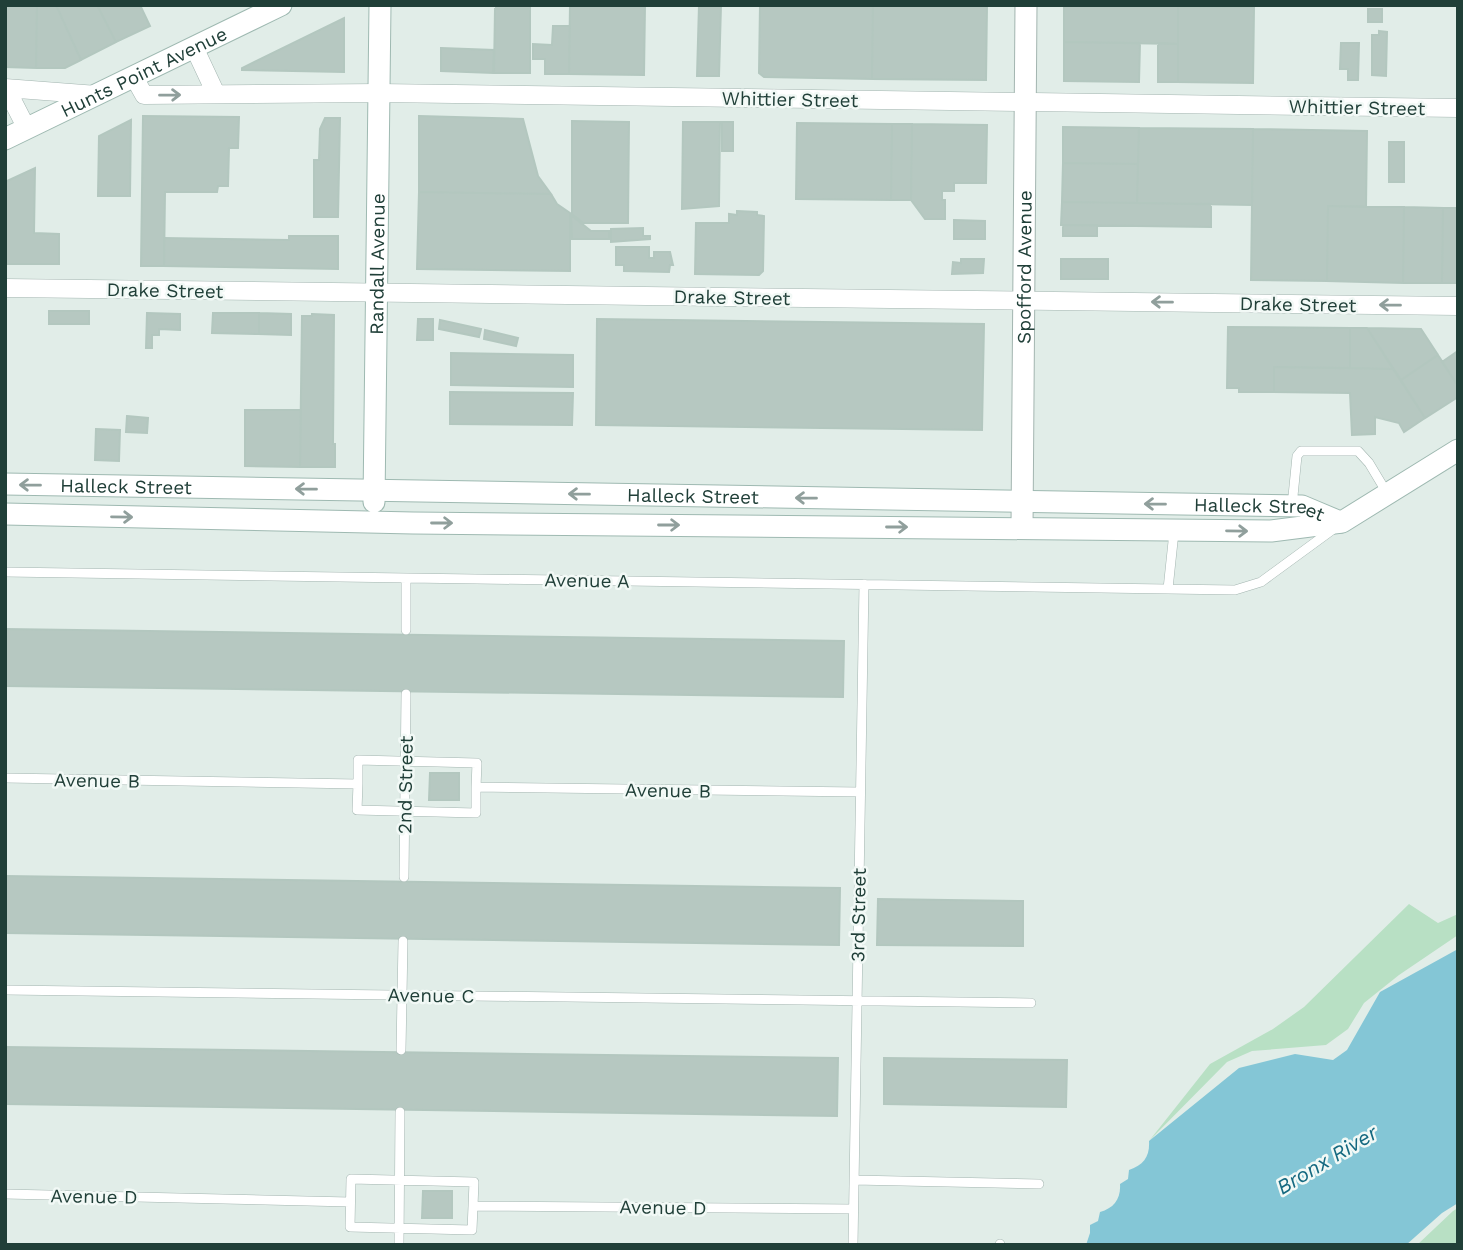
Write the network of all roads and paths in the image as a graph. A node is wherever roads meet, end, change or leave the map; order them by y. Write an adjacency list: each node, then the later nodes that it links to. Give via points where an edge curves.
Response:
1 (281, 5): 4 (main road, Hunts Point Avenue)
2 (380, 5): 7 (main road, Randall Avenue)
3 (1026, 5): 10 (main road, Spofford Avenue)
4 (194, 47): 5 (main road, Hunts Point Avenue); 8 (street)
5 (134, 77): 8 (street, Whittier Street, one-way to 8, via 144,95); 9 (main road, Hunts Point Avenue)
6 (6, 88): 9 (street); 12 (street)
7 (379, 93): 8 (street, Whittier Street); 10 (street, Whittier Street); 15 (main road, Randall Avenue)
8 (216, 94)
9 (97, 95): 12 (main road, Hunts Point Avenue)
10 (1025, 102): 11 (street, Whittier Street); 16 (main road, Spofford Avenue)
11 (1458, 108)
12 (27, 129): 13 (main road, Hunts Point Avenue)
13 (5, 139)
14 (5, 288): 15 (street, Drake Street)
15 (377, 292): 16 (street, Drake Street); 20 (main road, Randall Avenue)
16 (1023, 300): 17 (street, Drake Street, one-way to 16); 22 (main road, Spofford Avenue)
17 (1458, 306)
18 (1458, 450): 21 (main road)
19 (5, 484): 20 (main road, Halleck Street, one-way to 19)
20 (374, 490): 22 (main road, Halleck Street, one-way to 20); 25 (main road, Randall Avenue)
21 (1387, 493): 23 (lane, via 1358,451 1301,451); 26 (main road)
22 (1022, 502): 23 (main road, Halleck Street, one-way to 22); 27 (main road, Spofford Avenue)
23 (1292, 506): 26 (main road, Halleck Street)
24 (5, 514): 25 (main road, Halleck Street, one-way to 25)
25 (374, 522): 27 (main road, Halleck Street, one-way to 27)
26 (1342, 522): 28 (main road, Halleck Street, one-way to 26, via 1270,531); 32 (lane, Avenue A, via 1261,582 1246,588)
27 (1022, 527): 28 (main road, Halleck Street)
28 (1174, 530): 32 (lane)
29 (5, 572): 30 (lane, Avenue A)
30 (406, 578): 31 (lane, Avenue A); 33 (lane)
31 (864, 584): 32 (lane, Avenue A); 39 (lane, 3rd Street)
32 (1168, 589)
33 (406, 631)
34 (406, 694): 35 (lane, 2nd Street)
35 (406, 761): 37 (lane, via 358,760); 38 (lane, via 477,763); 40 (lane, 2nd Street)
36 (5, 778): 37 (lane, Avenue B)
37 (358, 783): 40 (lane, via 357,810)
38 (476, 787): 39 (lane, Avenue B); 40 (lane, via 476,813)
39 (860, 792): 45 (lane, 3rd Street)
40 (405, 811): 41 (lane, 2nd Street)
41 (404, 877)
42 (403, 941): 44 (lane)
43 (5, 990): 44 (lane, Avenue C)
44 (402, 995): 45 (lane, Avenue C); 47 (lane)
45 (857, 1001): 46 (lane, Avenue C); 50 (lane, 3rd Street)
46 (1031, 1003)
47 (401, 1050)
48 (400, 1112): 49 (lane)
49 (400, 1180): 53 (lane, via 351,1179); 54 (lane, via 474,1182); 56 (lane)
50 (854, 1180): 51 (lane); 55 (lane, 3rd Street)
51 (1039, 1184)
52 (5, 1194): 53 (lane, Avenue D)
53 (350, 1202): 56 (lane, via 349,1227)
54 (473, 1206): 55 (lane, Avenue D); 56 (lane, via 472,1230)
55 (853, 1209): 58 (lane, 3rd Street)
56 (399, 1228): 57 (lane)
57 (398, 1245)
58 (853, 1245)

